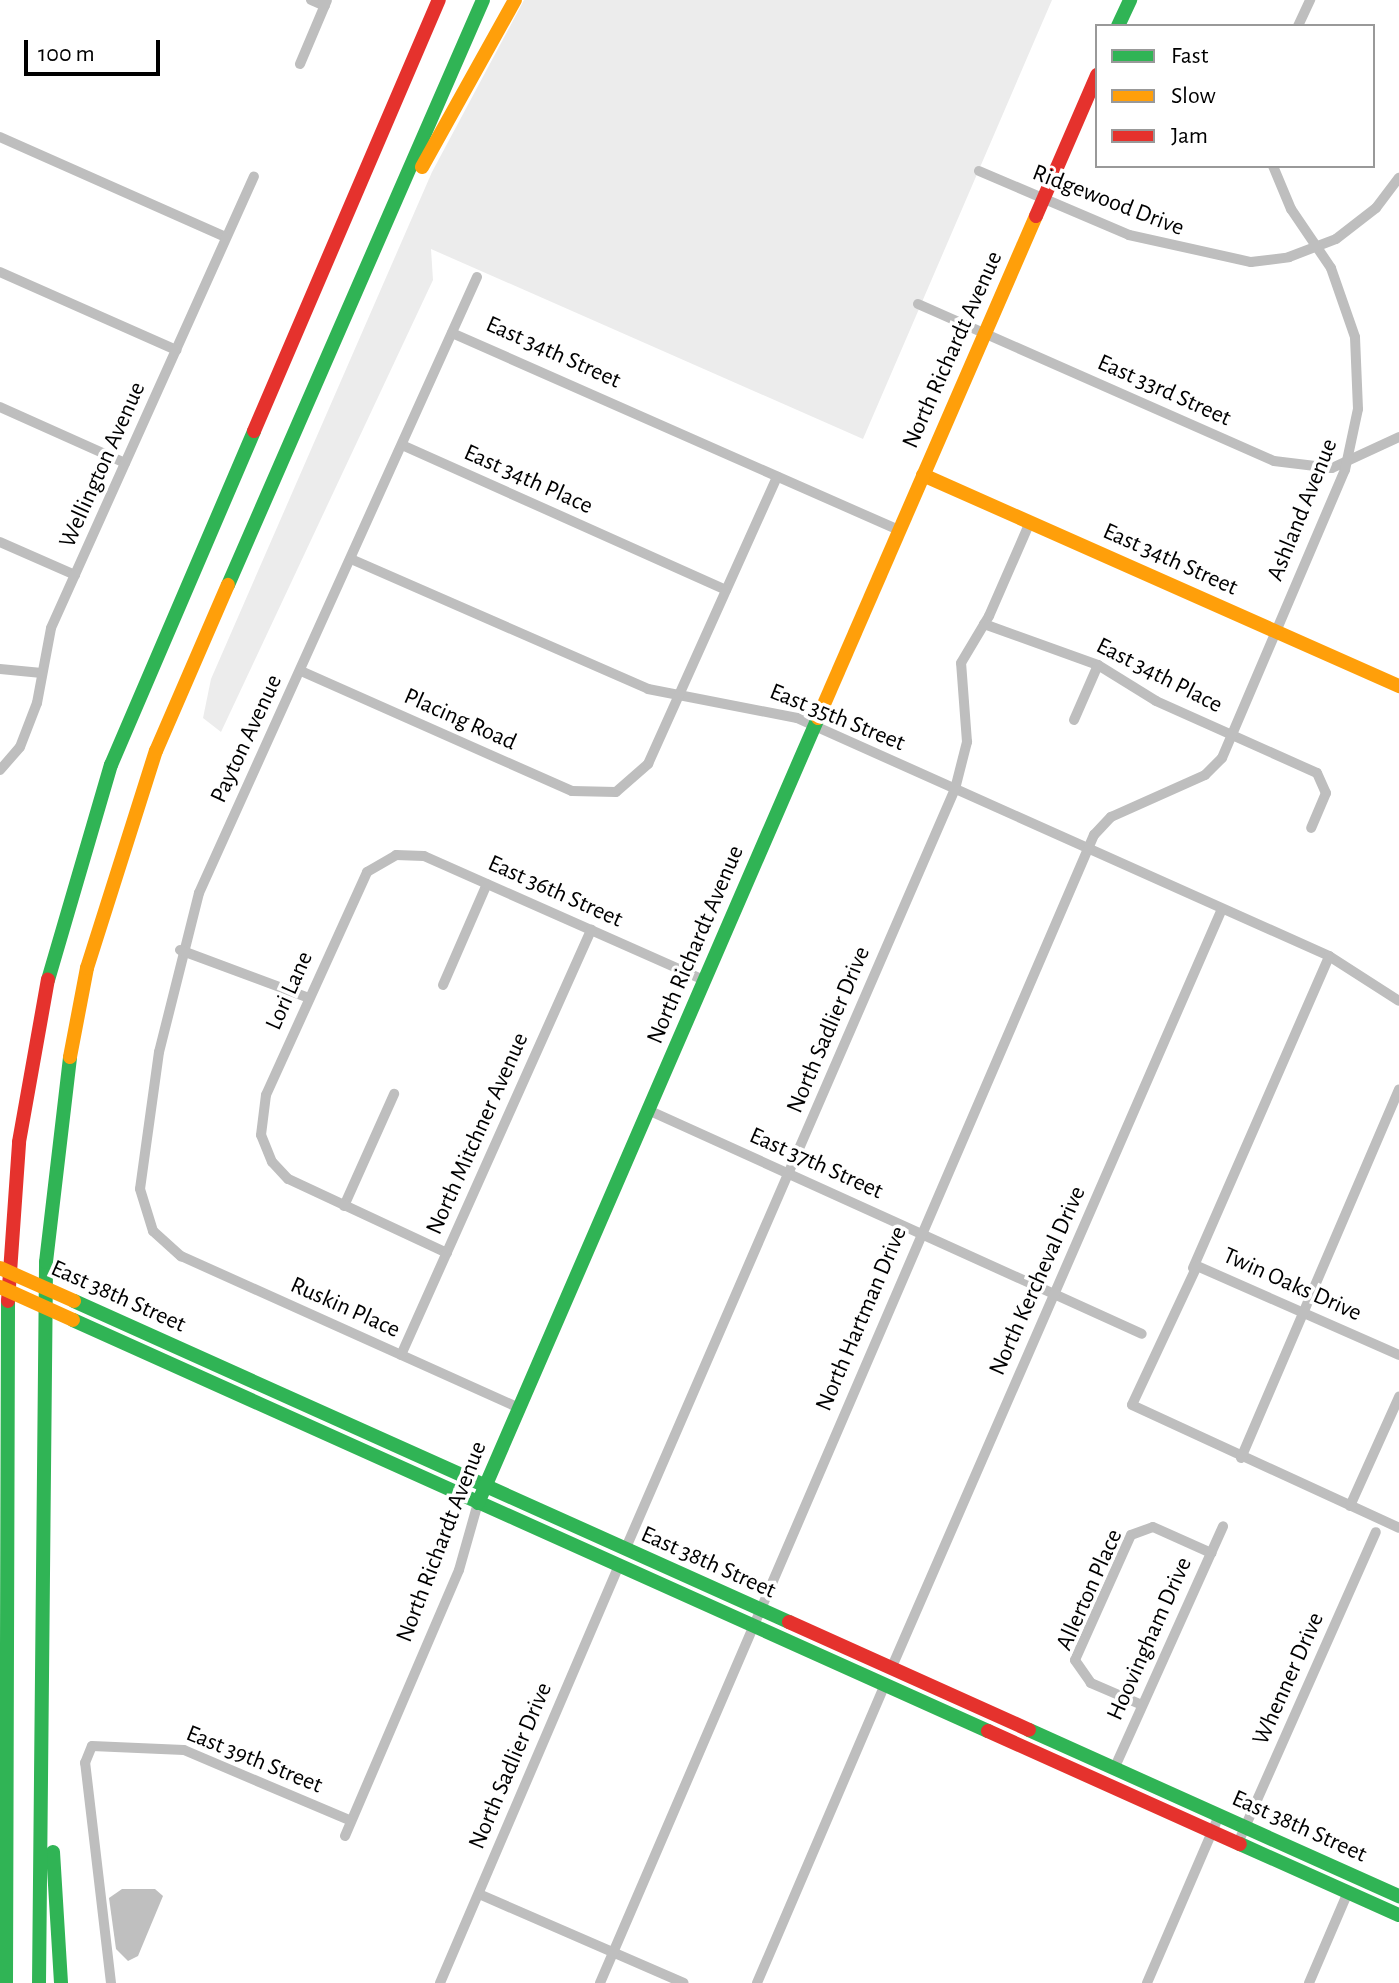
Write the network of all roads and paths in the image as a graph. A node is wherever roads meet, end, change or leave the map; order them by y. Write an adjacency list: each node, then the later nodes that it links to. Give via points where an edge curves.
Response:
1 (311, 0): 7 (street)
2 (439, 0): 92 (main road, via 132,712 67,900 36,1032 14,1190)
3 (483, 0): 18 (main road)
4 (515, 0): 18 (main road)
5 (1130, 0): 8 (main road)
6 (1310, 0): 9 (street)
7 (326, 3): 10 (street)
8 (1119, 24)
9 (1299, 24)
10 (300, 64)
11 (1095, 80): 17 (main road, North Richardt Avenue)
12 (0, 137): 19 (street)
13 (1274, 168): 20 (street, Ashland Avenue, via 1291,209)
14 (979, 171): 17 (street, Ridgewood Drive)
15 (254, 176): 19 (street, Wellington Avenue)
16 (1399, 178): 20 (street, Ridgewood Drive, via 1364,220)
17 (1042, 199): 20 (street, Ridgewood Drive, via 1129,235 1221,259 1276,260); 25 (main road, North Richardt Avenue)
18 (398, 207): 100 (main road, via 156,751 87,968 62,1097 46,1262)
19 (226, 237): 26 (street, Wellington Avenue)
20 (1319, 247): 31 (street, Ashland Avenue, via 1346,304 1357,354 1358,409)
21 (0, 272): 26 (street)
22 (477, 277): 24 (street, Payton Avenue)
23 (918, 304): 25 (street, East 33rd Street)
24 (452, 333): 29 (street, Payton Avenue); 33 (street, East 34th Street)
25 (984, 333): 31 (street, East 33rd Street, via 1274,461 1324,468); 32 (main road, North Richardt Avenue)
26 (176, 350): 30 (street, Wellington Avenue)
27 (0, 407): 30 (street)
28 (1399, 437): 31 (street, East 33rd Street)
29 (402, 445): 37 (street, Payton Avenue); 39 (street, East 34th Place)
30 (125, 463): 38 (street, Wellington Avenue)
31 (1347, 463): 41 (street, Ashland Avenue)
32 (923, 475): 34 (main road, East 34th Street); 35 (main road, North Richardt Avenue)
33 (777, 477): 35 (street, East 34th Street); 39 (street)
34 (1030, 522): 40 (street, North Sadlier Drive); 41 (main road, East 34th Street)
35 (899, 530): 49 (main road, North Richardt Avenue)
36 (0, 542): 38 (street)
37 (351, 559): 44 (street, Payton Avenue); 47 (street, East 35th Street, via 632,683)
38 (75, 575): 45 (street, Wellington Avenue, via 48,636)
39 (726, 590): 47 (street)
40 (984, 624): 42 (street, East 34th Place); 52 (street, North Sadlier Drive, via 959,672 967,742)
41 (1276, 631): 46 (main road, East 34th Street); 50 (street, Ashland Avenue)
42 (1098, 665): 48 (street); 50 (street, East 34th Place, via 1156,701)
43 (0, 669): 45 (street)
44 (301, 671): 47 (street, Placing Road, via 572,791 606,795 644,771); 59 (street, Payton Avenue, via 213,858)
45 (42, 673): 51 (street, Wellington Avenue, via 20,747)
46 (1399, 686)
47 (679, 697): 49 (street, East 35th Street, via 757,705)
48 (1074, 720)
49 (814, 726): 52 (street, East 35th Street); 61 (main road, North Richardt Avenue)
50 (1233, 735): 53 (street, East 34th Place, via 1314,772 1326,789); 54 (street, North Hartman Drive, via 1208,773 1111,817)
51 (0, 770)
52 (955, 789): 54 (street, East 35th Street); 68 (street, North Sadlier Drive)
53 (1311, 828)
54 (1088, 848): 57 (street, East 35th Street); 70 (street, North Hartman Drive)
55 (387, 858): 56 (street, East 36th Street, via 424,856); 63 (street, Lori Lane, via 360,882)
56 (487, 884): 58 (street, East 36th Street); 62 (street)
57 (1222, 909): 60 (street, East 35th Street); 76 (street, North Kercheval Drive)
58 (591, 930): 61 (street, East 36th Street); 72 (street, North Mitchner Avenue)
59 (180, 950): 63 (street); 71 (street, Payton Avenue, via 140,1176 142,1206)
60 (1329, 956): 64 (street, East 35th Street); 74 (street)
61 (704, 980): 67 (main road, North Richardt Avenue)
62 (443, 985)
63 (309, 998): 69 (street, Lori Lane, via 263,1104 267,1153 288,1179)
64 (1399, 1001)
65 (1399, 1089): 77 (street)
66 (394, 1094): 69 (street)
67 (648, 1110): 68 (street, East 37th Street); 82 (main road, North Richardt Avenue)
68 (788, 1174): 70 (street, East 37th Street); 90 (street, North Sadlier Drive)
69 (344, 1206): 72 (street)
70 (920, 1234): 76 (street, East 37th Street); 95 (street, North Hartman Drive)
71 (158, 1238): 79 (street, Ruskin Place, via 181,1256)
72 (447, 1253): 79 (street, North Mitchner Avenue)
73 (0, 1268): 84 (main road, East 38th Street, bridge)
74 (1193, 1268): 77 (street, Twin Oaks Drive, via 1202,1266); 83 (street, Twin Oaks Drive, via 1132,1405)
75 (0, 1287): 85 (main road, East 38th Street, bridge)
76 (1054, 1294): 78 (street); 97 (street, North Kercheval Drive)
77 (1303, 1312): 80 (street, Twin Oaks Drive); 83 (street)
78 (1142, 1334)
79 (401, 1355): 82 (street, Ruskin Place)
80 (1399, 1355)
81 (1399, 1397): 86 (street)
82 (519, 1408): 84 (main road, North Richardt Avenue)
83 (1241, 1458): 86 (street)
84 (486, 1484): 85 (main road, North Richardt Avenue); 90 (main road, East 38th Street)
85 (478, 1503): 93 (main road, East 38th Street); 103 (street, North Richardt Avenue, via 459,1570)
86 (1350, 1506): 88 (street)
87 (1223, 1526): 91 (street, Hoovingham Drive)
88 (1399, 1528)
89 (1376, 1532): 104 (street, Whenner Drive)
90 (625, 1550): 95 (main road, East 38th Street)
91 (1211, 1553): 99 (street, Hoovingham Drive); 99 (street, Allerton Place, via 1142,1528 1131,1535 1075,1660 1080,1674)
92 (5, 1555): 94 (main road); 113 (main road)
93 (619, 1565): 96 (main road, East 38th Street); 109 (street, North Sadlier Drive)
94 (0, 1609)
95 (758, 1610): 96 (street, North Hartman Drive); 97 (main road, East 38th Street)
96 (752, 1625): 98 (main road, East 38th Street); 112 (street, North Hartman Drive)
97 (891, 1669): 101 (main road, East 38th Street)
98 (885, 1684): 105 (main road, East 38th Street); 120 (street)
99 (1142, 1705): 101 (street, Hoovingham Drive)
100 (46, 1741): 114 (main road); 115 (main road)
101 (1114, 1769): 102 (main road, East 38th Street)
102 (1219, 1816): 104 (main road, East 38th Street); 105 (street)
103 (351, 1821): 106 (street, North Richardt Avenue); 116 (street, East 39th Street, via 184,1750 92,1746 85,1763)
104 (1245, 1828): 107 (street, Whenner Drive); 110 (main road, East 38th Street)
105 (1212, 1831): 107 (main road, East 38th Street); 121 (street)
106 (345, 1836)
107 (1238, 1843): 108 (main road, East 38th Street)
108 (1348, 1892): 111 (main road, East 38th Street); 122 (street)
109 (479, 1894): 112 (street); 117 (street, North Sadlier Drive)
110 (1399, 1896)
111 (1399, 1915)
112 (613, 1953): 118 (street, North Hartman Drive); 119 (street)
113 (6, 1983)
114 (39, 1983)
115 (61, 1983)
116 (111, 1983)
117 (440, 1983)
118 (600, 1983)
119 (684, 1983)
120 (757, 1983)
121 (1147, 1983)
122 (1309, 1983)

